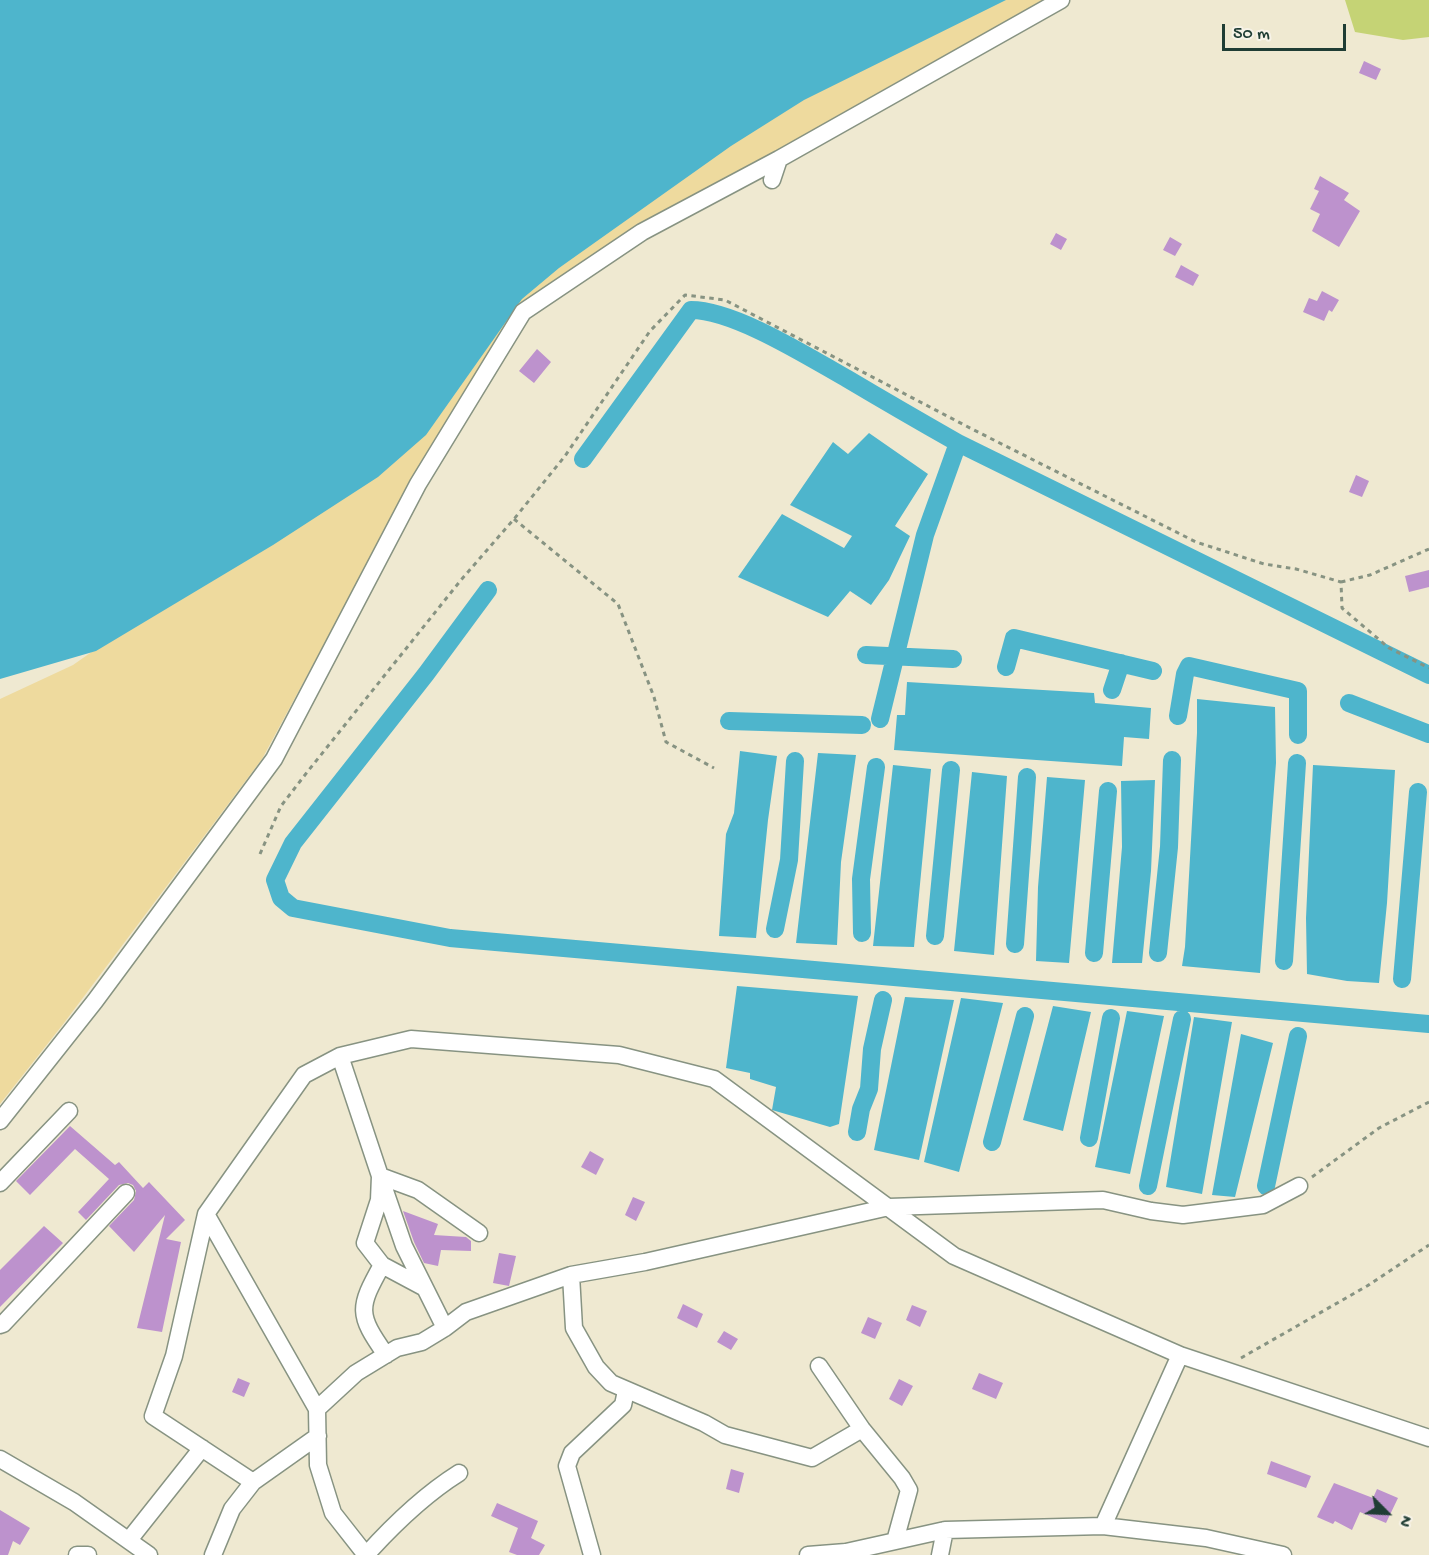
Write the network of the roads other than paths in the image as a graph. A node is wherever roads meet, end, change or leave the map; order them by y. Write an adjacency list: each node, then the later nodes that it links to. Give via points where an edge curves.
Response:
1 (1061, 0): 2 (street)
2 (779, 159): 3 (street); 6 (street, via 642,232 524,312 418,484 274,759 95,1001)
3 (772, 180)
4 (340, 1056): 7 (street); 11 (street, via 411,1040 620,1055 714,1079); 12 (street, via 304,1075)
5 (69, 1111): 8 (street)
6 (0, 1121)
7 (380, 1176): 13 (street, via 418,1190); 14 (street, via 379,1200 365,1243); 16 (street, via 404,1246)
8 (0, 1183)
9 (1299, 1186): 11 (street, via 1263,1205 1183,1215 1102,1200)
10 (126, 1193): 17 (street)
11 (890, 1207): 15 (street); 20 (street, via 954,1256)
12 (206, 1214): 23 (street); 27 (street, via 174,1356 153,1416)
13 (479, 1233)
14 (382, 1265): 16 (street); 19 (street, via 366,1294 364,1317)
15 (571, 1275): 18 (street, via 466,1312); 22 (street, via 574,1329 596,1367 611,1383)
16 (425, 1288): 18 (street)
17 (0, 1325)
18 (445, 1328): 19 (street, via 422,1342)
19 (386, 1355): 23 (street, via 356,1373)
20 (1180, 1355): 26 (street); 31 (street)
21 (819, 1366): 24 (street)
22 (626, 1391): 24 (street, via 725,1435 812,1458); 41 (street, via 622,1405 572,1453 567,1466)
23 (317, 1409): 25 (street)
24 (862, 1429): 34 (street, via 909,1490)
25 (318, 1436): 30 (street); 40 (street, via 318,1465 333,1513)
26 (1429, 1438)
27 (202, 1448): 30 (street); 33 (street)
28 (0, 1459): 33 (street)
29 (459, 1473): 40 (street, via 438,1486)
30 (253, 1482): 39 (street, via 232,1509)
31 (1103, 1526): 32 (street); 44 (street, via 1206,1538)
32 (945, 1530): 34 (street); 43 (street)
33 (129, 1539): 38 (street)
34 (895, 1541): 35 (street)
35 (844, 1553): 42 (street)
36 (77, 1555): 37 (street)
37 (88, 1555)
38 (149, 1555)
39 (213, 1555)
40 (366, 1555)
41 (592, 1555)
42 (807, 1555)
43 (940, 1555)
44 (1282, 1555)

